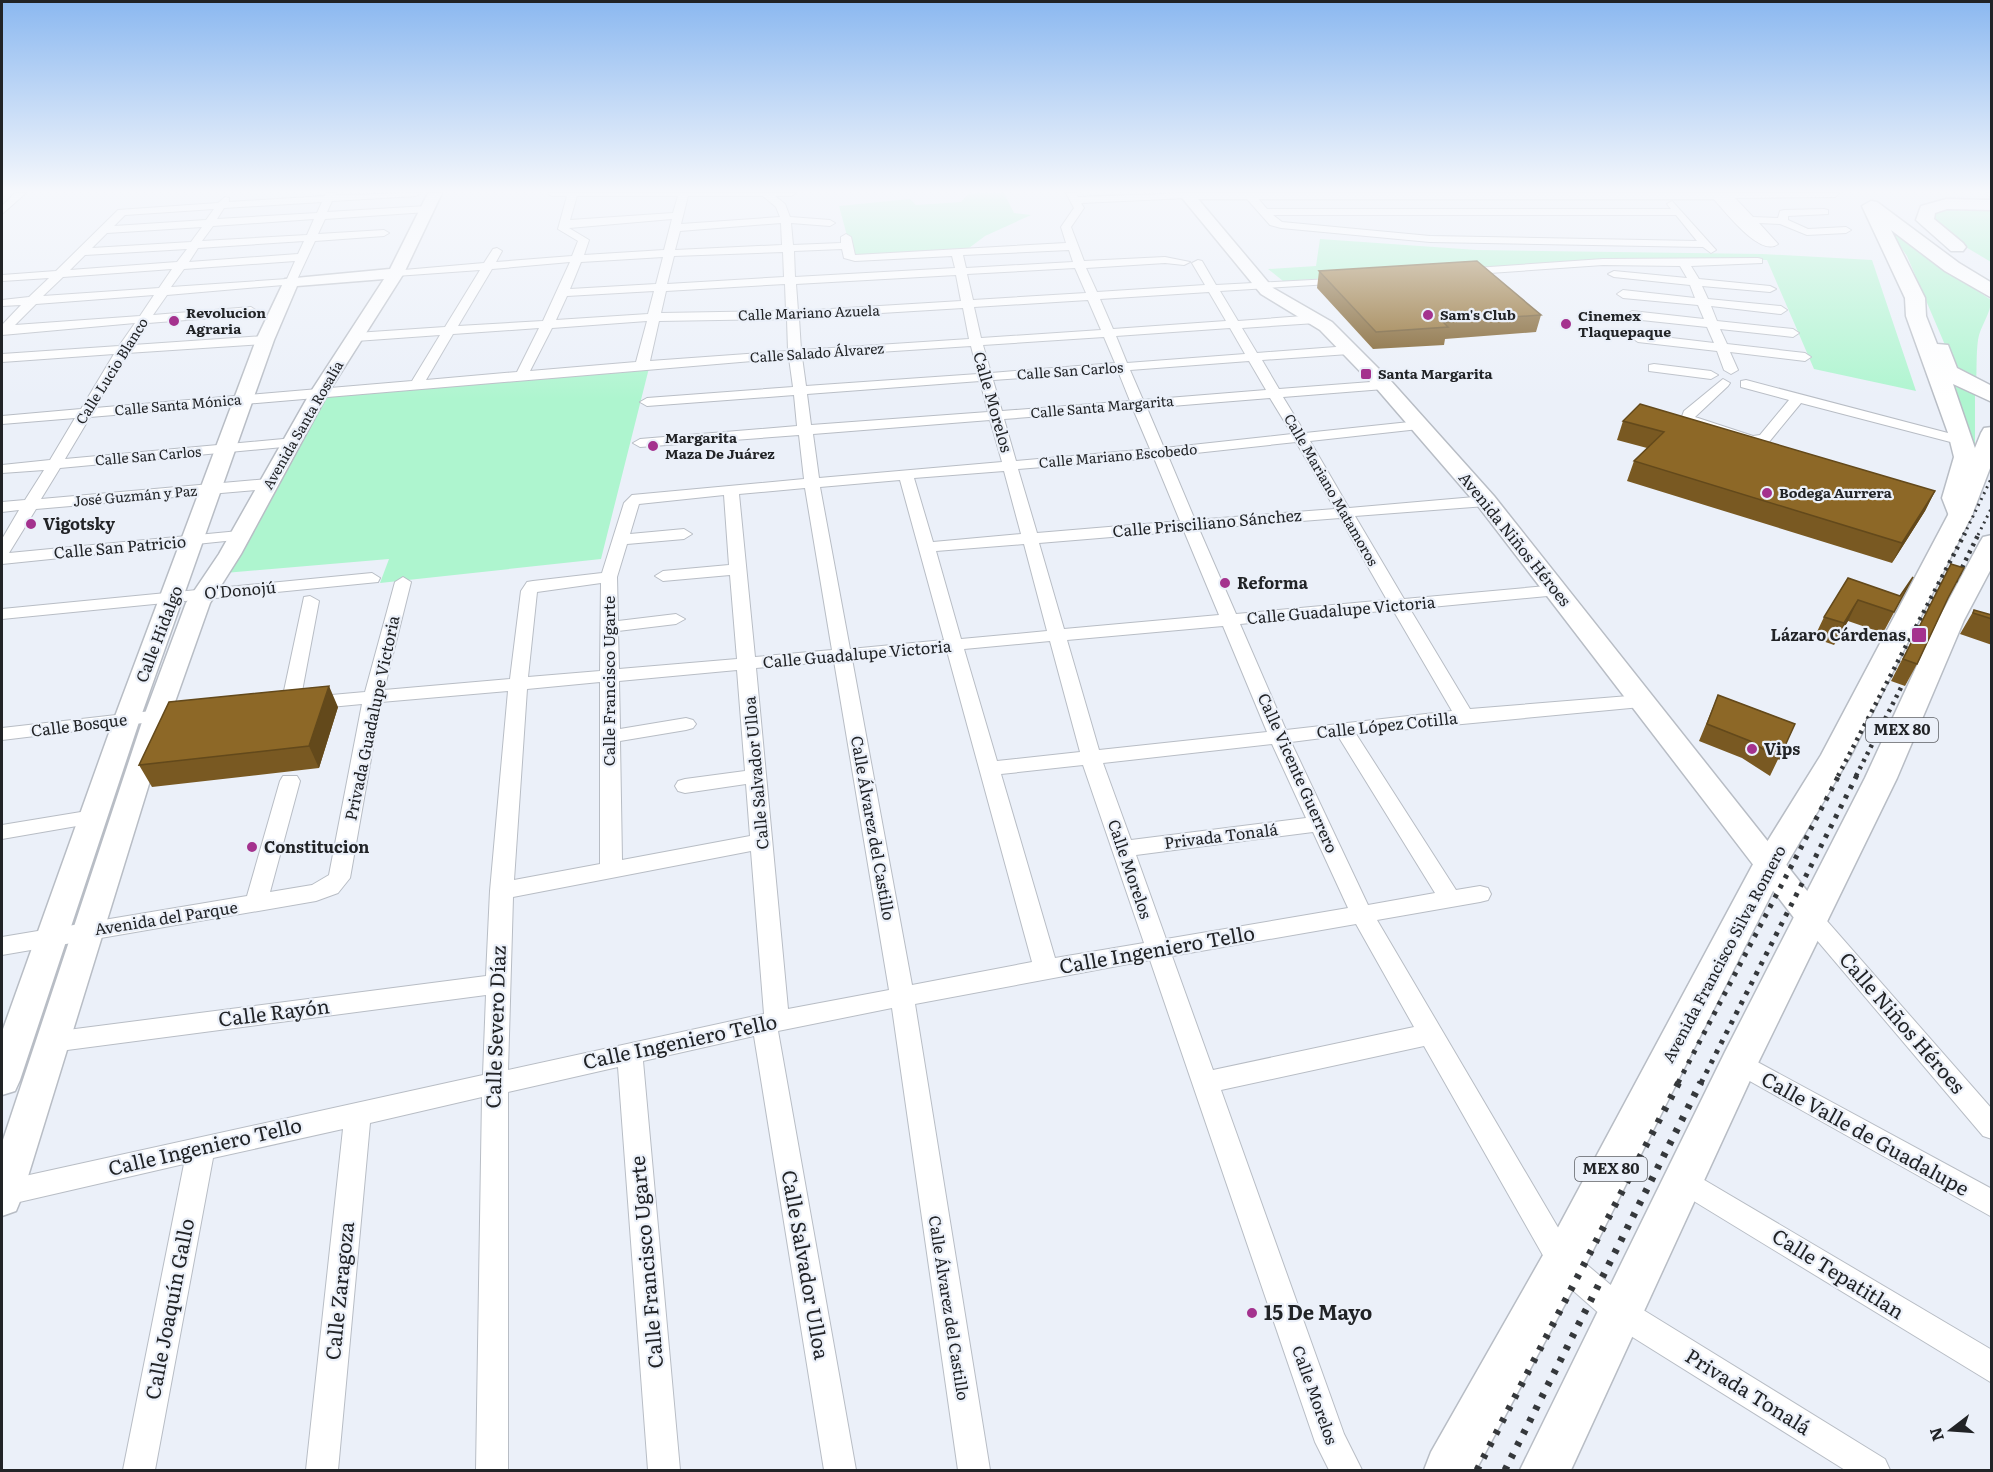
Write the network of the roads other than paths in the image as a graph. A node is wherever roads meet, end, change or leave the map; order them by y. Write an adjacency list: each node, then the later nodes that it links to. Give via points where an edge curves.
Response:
1 (71, 262): 29 (street)
2 (183, 262): 23 (street, Calle Lucio Blanco)
3 (238, 262): 23 (street)
4 (299, 262): 33 (street, Calle Hidalgo)
5 (402, 262): 27 (street, Avenida Santa Rosalía)
6 (491, 262): 24 (street)
7 (536, 262): 24 (street)
8 (576, 262): 41 (street)
9 (666, 262): 36 (street)
10 (788, 262): 34 (street, Calle Álvarez del Castillo)
11 (932, 262): 20 (street)
12 (982, 262): 20 (street)
13 (982, 262): 20 (street)
14 (1079, 262): 43 (street, Calle Vicente Guerrero)
15 (1241, 262): 35 (street, Avenida Niños Héroes)
16 (1732, 262): 22 (street)
17 (1900, 262): 44 (highway)
18 (1946, 262): 40 (highway)
19 (1975, 262): 25 (highway)
20 (960, 263): 34 (street); 48 (street, Calle Morelos)
21 (1198, 263): 37 (street, Calle Mariano Matamoros)
22 (1683, 263): 26 (street, via 1603,262); 32 (street)
23 (180, 266): 29 (street); 39 (street, Calle Lucio Blanco)
24 (488, 266): 27 (street); 60 (street)
25 (1992, 271)
26 (1454, 272)
27 (396, 273): 33 (street); 63 (street, Avenida Santa Rosalía)
28 (1614, 274): 32 (street)
29 (57, 275): 30 (street); 45 (street)
30 (2, 278)
31 (1358, 279): 35 (street, Calle Mariano Azuela)
32 (1694, 281): 38 (street); 46 (street)
33 (291, 282): 39 (street); 65 (street, Calle Hidalgo)
34 (790, 282): 36 (street); 51 (street, Calle Álvarez del Castillo)
35 (1262, 285): 37 (street, Calle Mariano Azuela); 55 (street, Avenida Niños Héroes, via 1275,298)
36 (662, 286): 41 (street); 53 (street)
37 (1214, 289): 43 (street, Calle Mariano Azuela); 58 (street, Calle Mariano Matamoros)
38 (1770, 289)
39 (163, 291): 45 (street); 54 (street, Calle Lucio Blanco)
40 (1992, 292)
41 (563, 293): 56 (street)
42 (1623, 294): 46 (street)
43 (1092, 297): 48 (street, Calle Mariano Azuela); 62 (street, Calle Vicente Guerrero)
44 (1915, 298): 87 (highway, via 1930,318 1947,370 1966,384); 99 (highway, via 1916,316)
45 (30, 301): 47 (street); 59 (street)
46 (1702, 301): 49 (street); 57 (street)
47 (2, 303)
48 (968, 304): 51 (street, Calle Mariano Azuela); 66 (street, Calle Morelos)
49 (1781, 310)
50 (250, 311): 54 (street)
51 (792, 315): 53 (street, Calle Mariano Azuela); 70 (street, Calle Álvarez del Castillo)
52 (1632, 315): 57 (street)
53 (654, 317): 56 (street, Calle Mariano Azuela); 74 (street)
54 (144, 319): 59 (street); 68 (street, Calle Lucio Blanco)
55 (1316, 319): 58 (street, Calle Salado Álvarez); 69 (street, Avenida Niños Héroes)
56 (547, 323): 60 (street, Calle Mariano Azuela); 78 (street)
57 (1712, 324): 61 (street); 67 (street)
58 (1235, 325): 62 (street, Calle Salado Álvarez); 71 (street, Calle Mariano Matamoros)
59 (2, 330)
60 (449, 330): 63 (street, Calle Mariano Azuela); 82 (street)
61 (1793, 333)
62 (1108, 334): 66 (street, Calle Salado Álvarez); 75 (street, Calle Vicente Guerrero)
63 (356, 337): 85 (street, Avenida Santa Rosalía)
64 (1638, 338): 67 (street)
65 (265, 340): 68 (street); 89 (street, Calle Hidalgo)
66 (976, 343): 70 (street, Calle Salado Álvarez); 79 (street, Calle Morelos)
67 (1722, 348): 72 (street); 77 (street)
68 (123, 350): 73 (street); 93 (street, Calle Lucio Blanco)
69 (1349, 350): 71 (street, Calle San Carlos); 83 (street, Avenida Niños Héroes)
70 (795, 354): 74 (street, Calle Salado Álvarez); 84 (street, Calle Álvarez del Castillo)
71 (1254, 357): 75 (street, Calle San Carlos); 86 (street, Calle Mariano Matamoros)
72 (1805, 357)
73 (2, 358)
74 (642, 366): 78 (street, Calle Salado Álvarez)
75 (1121, 368): 79 (street, Calle San Carlos); 91 (street, Calle Vicente Guerrero)
76 (1654, 369): 80 (street)
77 (1731, 370): 80 (street, via 1713,372); 81 (street)
78 (522, 375): 82 (street, Calle Salado Álvarez)
79 (986, 378): 84 (street, Calle San Carlos); 94 (street, Calle Morelos)
80 (1717, 379): 81 (street); 88 (street, via 1688,420 1752,440 1764,439)
81 (1747, 381): 88 (street); 92 (street)
82 (417, 384): 85 (street, Calle Salado Álvarez)
83 (1384, 385): 86 (street, Calle Santa Margarita); 96 (street, Avenida Niños Héroes)
84 (799, 391): 90 (street, Calle San Carlos); 97 (street, Calle Álvarez del Castillo)
85 (319, 393): 89 (street, Calle Santa Mónica); 101 (street, Avenida Santa Rosalía)
86 (1275, 393): 91 (street, Calle Santa Margarita); 100 (street, Calle Mariano Matamoros)
87 (1992, 395)
88 (1798, 398): 92 (street)
89 (244, 400): 93 (street, Calle Santa Mónica); 103 (street, Calle Hidalgo)
90 (647, 402)
91 (1137, 404): 94 (street, Calle Santa Margarita); 104 (street, Calle Vicente Guerrero)
92 (1859, 410): 99 (street)
93 (85, 413): 95 (street, Calle Santa Mónica); 105 (street, Calle Lucio Blanco)
94 (998, 416): 97 (street, Calle Santa Margarita); 106 (street, Calle Morelos)
95 (2, 420)
96 (1419, 425): 100 (street, Calle Mariano Escobedo); 114 (street, Avenida Niños Héroes)
97 (805, 430): 102 (street, Calle Santa Margarita); 109 (street, Calle Álvarez del Castillo)
98 (1992, 433): 118 (main road, Avenida Francisco Silva Romero / MEX 80)
99 (1961, 437): 118 (highway, via 1966,458 1955,498)
100 (1301, 438): 104 (street, Calle Mariano Escobedo); 117 (street, Calle Mariano Matamoros)
101 (294, 442): 103 (street, Calle San Carlos); 110 (street, Avenida Santa Rosalía)
102 (640, 443)
103 (226, 448): 105 (street, Calle San Carlos); 111 (street, Calle Hidalgo)
104 (1158, 453): 106 (street, Calle Mariano Escobedo); 119 (street, Calle Vicente Guerrero)
105 (54, 464): 107 (street, Calle San Carlos); 115 (street, Calle Lucio Blanco)
106 (1012, 466): 108 (street, Calle Mariano Escobedo); 122 (street, Calle Morelos)
107 (2, 469)
108 (906, 475): 109 (street, Calle Mariano Escobedo); 126 (street)
109 (812, 483): 112 (street, Calle Mariano Escobedo); 145 (street, Calle Álvarez del Castillo)
110 (268, 484): 111 (street, José Guzmán y Paz); 121 (street, Avenida Santa Rosalía)
111 (212, 489): 115 (street, José Guzmán y Paz); 123 (street, Calle Hidalgo)
112 (731, 490): 113 (street, Calle Mariano Escobedo); 129 (street, Calle Salvador Ulloa)
113 (637, 498): 124 (street, Calle Francisco Ugarte)
114 (1486, 501): 117 (street, Calle Prisciliano Sánchez); 134 (street, Avenida Niños Héroes)
115 (30, 505): 116 (street, José Guzmán y Paz); 127 (street, Calle Lucio Blanco)
116 (2, 507)
117 (1345, 512): 119 (street, Calle Prisciliano Sánchez); 138 (street, Calle Mariano Matamoros)
118 (1960, 515): 171 (main road, Avenida Francisco Silva Romero / MEX 80, via 1836,755)
119 (1188, 525): 122 (street, Calle Prisciliano Sánchez); 141 (street, Calle Vicente Guerrero)
120 (684, 534): 124 (street)
121 (239, 536): 123 (street, Calle San Patricio); 135 (street, Avenida Santa Rosalía)
122 (1031, 539): 126 (street, Calle Prisciliano Sánchez); 143 (street, Calle Morelos)
123 (194, 540): 128 (street, Calle San Patricio); 136 (street, Calle Hidalgo)
124 (621, 540): 131 (street, Calle Francisco Ugarte)
125 (1992, 542): 179 (main road, MEX 80, via 1961,623)
126 (927, 548): 144 (street)
127 (2, 552)
128 (2, 559)
129 (738, 569): 130 (street); 146 (street, Calle Salvador Ulloa)
130 (663, 576)
131 (609, 577): 142 (street, Calle Francisco Ugarte); 148 (street, Calle Severo Díaz, via 532,578)
132 (372, 578): 135 (street, O'Donojú)
133 (403, 582): 149 (street, Privada Guadalupe Victoria)
134 (1558, 590): 138 (street, Calle Guadalupe Victoria); 150 (street, Avenida Niños Héroes)
135 (204, 593): 136 (street, O'Donojú); 155 (street, Calle Hidalgo)
136 (174, 596): 139 (street, O'Donojú); 155 (street, Calle Hidalgo)
137 (310, 601): 151 (street)
138 (1399, 604): 141 (street, Calle Guadalupe Victoria); 154 (street, Calle Mariano Matamoros)
139 (2, 614)
140 (676, 619): 142 (street)
141 (1231, 620): 143 (street, Calle Guadalupe Victoria); 160 (street, Calle Vicente Guerrero)
142 (609, 627): 147 (street, Calle Francisco Ugarte)
143 (1057, 635): 144 (street, Calle Guadalupe Victoria); 161 (street, Calle Morelos)
144 (954, 645): 145 (street, Calle Guadalupe Victoria); 162 (street)
145 (843, 655): 146 (street, Calle Guadalupe Victoria); 186 (street, Calle Álvarez del Castillo)
146 (747, 664): 147 (street, Calle Guadalupe Victoria); 163 (street, Calle Salvador Ulloa)
147 (608, 677): 148 (street, Calle Guadalupe Victoria); 159 (street, Calle Francisco Ugarte)
148 (516, 686): 149 (street, Calle Guadalupe Victoria); 174 (street, Calle Severo Díaz)
149 (373, 697): 151 (street, Calle Guadalupe Victoria); 173 (street, Privada Guadalupe Victoria, via 339,878)
150 (1641, 701): 154 (street, Calle López Cotilla); 171 (street, Avenida Niños Héroes)
151 (290, 705): 152 (street, Calle Guadalupe Victoria)
152 (267, 707)
153 (190, 713): 155 (street)
154 (1464, 716): 157 (street, Calle López Cotilla)
155 (142, 717): 158 (street, Calle Bosque); 166 (street, Calle Hidalgo); 180 (street, Calle Hidalgo)
156 (686, 724): 159 (street)
157 (1344, 730): 160 (street, Calle López Cotilla); 176 (street)
158 (2, 734)
159 (609, 737): 172 (street, Calle Francisco Ugarte)
160 (1279, 737): 161 (street, Calle López Cotilla); 167 (street, Calle Vicente Guerrero)
161 (1091, 758): 162 (street, Calle López Cotilla); 170 (street, Calle Morelos)
162 (989, 770): 184 (street)
163 (756, 776): 165 (street); 169 (street, Calle Salvador Ulloa)
164 (290, 781): 177 (street)
165 (685, 786)
166 (93, 817): 168 (street); 181 (street, Calle Hidalgo)
167 (1320, 824): 170 (street, Privada Tonalá); 178 (street, Calle Vicente Guerrero)
168 (2, 832)
169 (762, 841): 172 (street); 187 (street, Calle Salvador Ulloa)
170 (1123, 849): 183 (street, Calle Morelos)
171 (1769, 866): 179 (street, Avenida Niños Héroes); 201 (main road, Avenida Francisco Silva Romero / MEX 80)
172 (611, 870): 174 (street)
173 (330, 887): 177 (street, Avenida del Parque)
174 (501, 891): 185 (street, Calle Severo Díaz)
175 (1480, 894): 176 (street, Calle Ingeniero Tello)
176 (1450, 899): 178 (street, Calle Ingeniero Tello)
177 (256, 903): 180 (street, Avenida del Parque)
178 (1362, 915): 183 (street, Calle Ingeniero Tello); 188 (street, Calle Vicente Guerrero)
179 (1812, 919): 191 (main road, MEX 80); 196 (street, Calle Niños Héroes)
180 (88, 930): 181 (street, Avenida del Parque); 189 (street, Calle Hidalgo)
181 (51, 938): 182 (street, Avenida del Parque); 192 (street, Calle Hidalgo)
182 (2, 946)
183 (1158, 950): 184 (street, Calle Ingeniero Tello); 194 (street, Calle Morelos)
184 (1046, 969): 186 (street, Calle Ingeniero Tello)
185 (497, 984): 189 (street, Calle Rayón); 193 (street, Calle Severo Díaz)
186 (902, 996): 187 (street, Calle Ingeniero Tello); 209 (street, Calle Álvarez del Castillo)
187 (771, 1022): 190 (street, Calle Ingeniero Tello); 208 (street, Calle Salvador Ulloa)
188 (1431, 1034): 194 (street); 201 (street, Calle Vicente Guerrero)
189 (52, 1042): 199 (street, Calle Hidalgo)
190 (630, 1053): 193 (street, Calle Ingeniero Tello); 207 (street, Calle Francisco Ugarte)
191 (1739, 1063): 198 (main road, MEX 80); 200 (street, Calle Valle de Guadalupe)
192 (2, 1079)
193 (494, 1083): 195 (street, Calle Ingeniero Tello); 206 (street, Calle Severo Díaz)
194 (1205, 1083): 210 (street, Calle Morelos, via 1330,1443)
195 (358, 1112): 197 (street, Calle Ingeniero Tello); 205 (street, Calle Zaragoza)
196 (1992, 1128)
197 (201, 1148): 199 (street, Calle Ingeniero Tello); 204 (street, Calle Joaquín Gallo)
198 (1684, 1180): 202 (main road, MEX 80); 203 (street, Calle Tepatitlan)
199 (2, 1195)
200 (1992, 1204)
201 (1563, 1263): 202 (street, Calle Vicente Guerrero); 211 (main road, Avenida Francisco Silva Romero / MEX 80)
202 (1621, 1313): 212 (main road, MEX 80); 213 (street, Privada Tonalá)
203 (1992, 1368)
204 (139, 1470)
205 (322, 1470)
206 (492, 1470)
207 (664, 1470)
208 (840, 1470)
209 (974, 1470)
210 (1346, 1470)
211 (1449, 1470)
212 (1545, 1470)
213 (1874, 1470)

